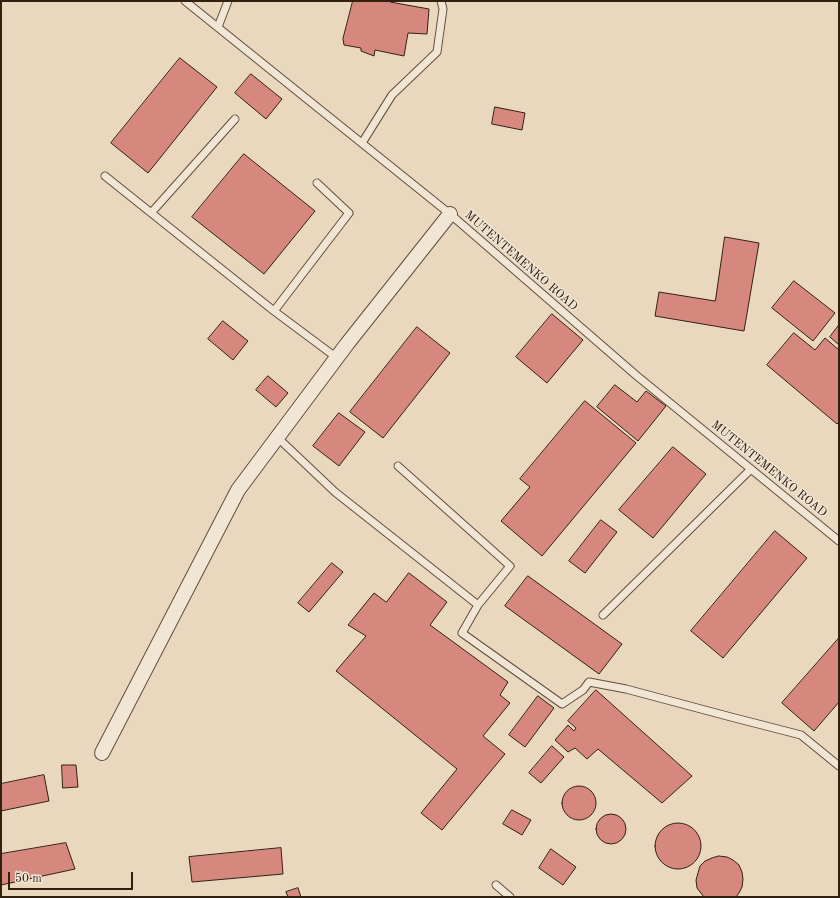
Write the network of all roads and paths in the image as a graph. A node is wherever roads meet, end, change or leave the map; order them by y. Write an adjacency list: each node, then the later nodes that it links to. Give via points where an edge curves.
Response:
1 (185, 1): 4 (lane, MUTENTEMENKO ROAD)
2 (228, 1): 4 (lane)
3 (441, 1): 6 (lane, via 443,9 437,52 392,95)
4 (218, 27): 6 (lane, MUTENTEMENKO ROAD)
5 (235, 119): 9 (lane)
6 (362, 143): 10 (lane, MUTENTEMENKO ROAD)
7 (105, 176): 9 (lane)
8 (317, 183): 11 (lane, via 349,213)
9 (151, 213): 11 (lane)
10 (450, 214): 12 (street); 15 (lane, MUTENTEMENKO ROAD, via 637,376)
11 (274, 311): 12 (lane)
12 (337, 358): 13 (street)
13 (277, 437): 17 (lane, via 336,492); 19 (street, via 238,490)
14 (398, 466): 17 (lane, via 510,566)
15 (751, 469): 16 (lane, MUTENTEMENKO ROAD); 18 (lane)
16 (839, 541)
17 (478, 605): 20 (lane, via 462,633 562,704 583,690 589,682 626,688 801,734)
18 (603, 615)
19 (102, 753)
20 (839, 766)
21 (496, 885): 22 (lane)
22 (510, 897)

